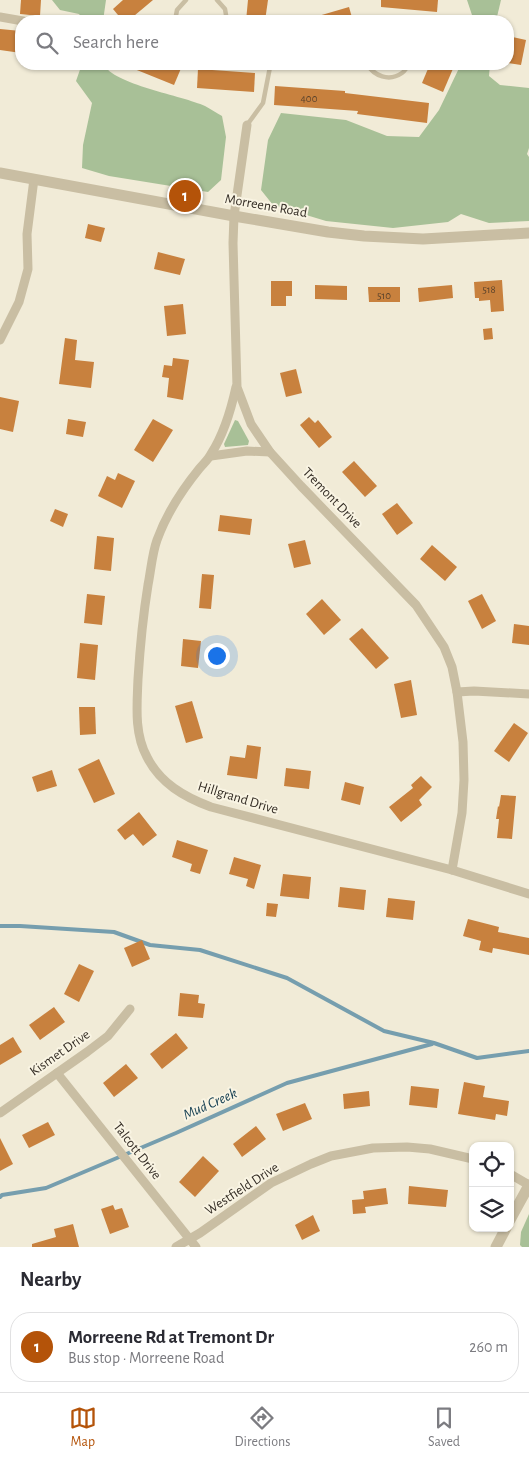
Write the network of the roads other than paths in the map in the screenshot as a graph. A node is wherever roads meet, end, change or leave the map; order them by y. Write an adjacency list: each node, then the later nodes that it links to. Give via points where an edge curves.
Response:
1 (186, 0): 3 (lane)
2 (217, 0): 4 (lane)
3 (176, 15)
4 (226, 15)
5 (0, 17): 6 (street)
6 (15, 20)
7 (266, 70): 10 (lane, via 263,103)
8 (370, 70): 9 (lane, via 378,76 390,78)
9 (405, 70)
10 (247, 125): 13 (street, Tremont Drive)
11 (0, 173): 12 (street, Morreene Road)
12 (34, 179): 13 (street, Morreene Road); 15 (street, via 27,234 28,269 19,302)
13 (234, 216): 14 (street, Morreene Road, via 328,232 401,238); 16 (street, Tremont Drive)
14 (529, 233)
15 (0, 340)
16 (236, 387): 17 (street, Tremont Drive, via 251,424); 18 (street, Hillgrand Drive, via 231,411)
17 (270, 452): 18 (street, via 247,451); 19 (street, Tremont Drive, via 416,605 444,646)
18 (211, 456): 21 (street, Hillgrand Drive, via 173,506 157,541 152,563 143,616 137,709 141,744 147,757 168,784 204,804)
19 (457, 692): 20 (street); 21 (street, Tremont Drive, via 464,780)
20 (529, 694)
21 (452, 870): 22 (street, Hillgrand Drive)
22 (529, 894)
23 (130, 1010): 24 (street, Kismet Drive, via 108,1036)
24 (57, 1072): 25 (street, Kismet Drive); 31 (street, Talcott Drive)
25 (0, 1112)
26 (469, 1158): 31 (street, Westfield Drive, via 430,1149 407,1148 374,1148 330,1156 271,1183)
27 (514, 1176): 28 (street)
28 (529, 1185): 29 (street)
29 (514, 1213)
30 (504, 1232): 33 (street)
31 (192, 1243): 32 (street, Westfield Drive)
32 (176, 1247)
33 (496, 1247)

